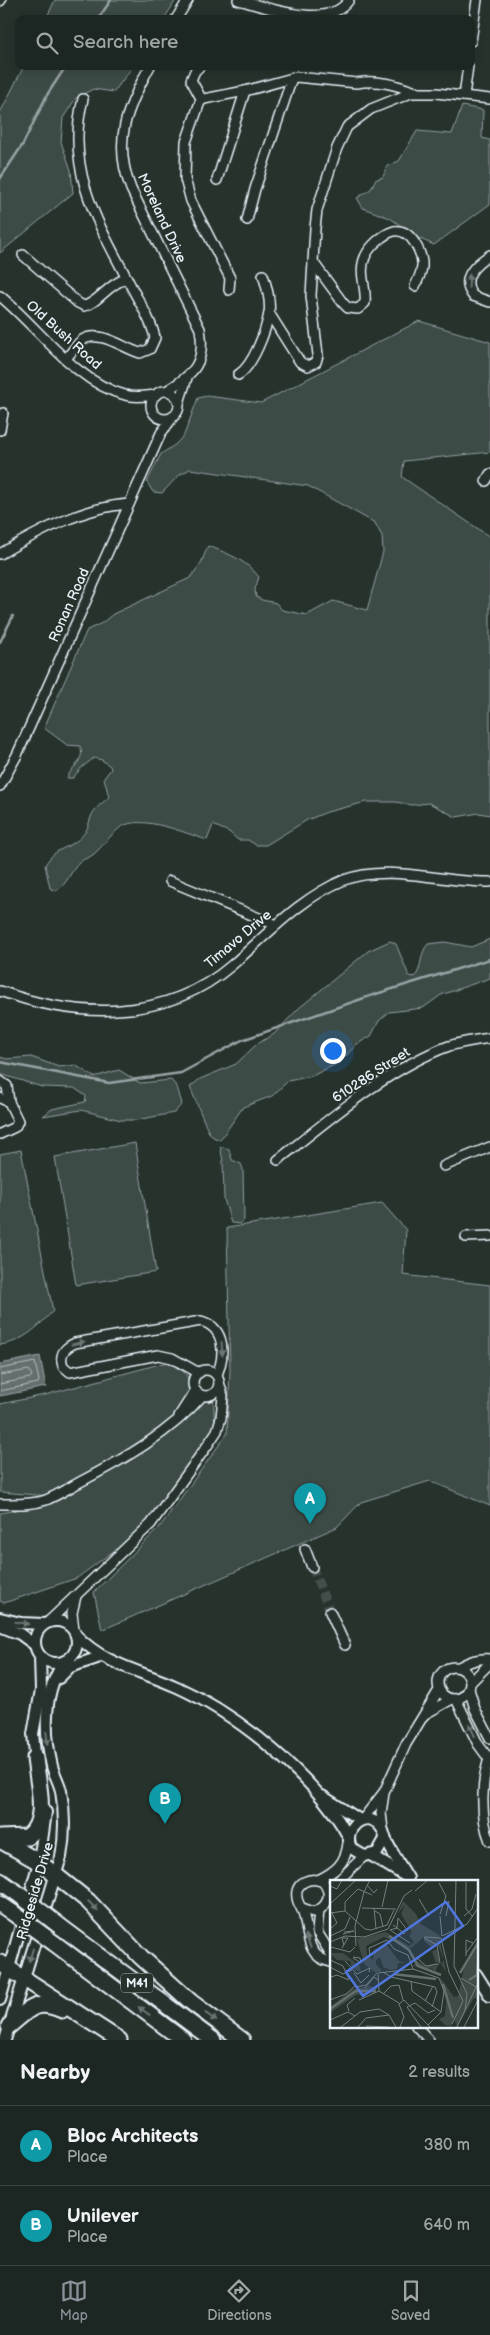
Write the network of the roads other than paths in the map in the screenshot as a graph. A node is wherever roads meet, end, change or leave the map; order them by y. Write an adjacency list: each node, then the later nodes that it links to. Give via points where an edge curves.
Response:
1 (196, 0): 5 (street)
2 (238, 0): 7 (street)
3 (348, 0): 8 (street, via 333,12)
4 (477, 0): 9 (street)
5 (187, 2): 6 (street)
6 (179, 15)
7 (313, 15)
8 (322, 15)
9 (475, 15)
10 (148, 70): 34 (street, Moreland Drive, via 126,114 122,152 131,189 200,328 200,358)
11 (196, 70): 18 (street, via 191,80)
12 (467, 70): 16 (street)
13 (292, 78): 14 (street); 15 (street, via 385,83); 21 (street)
14 (245, 91): 18 (street); 20 (street)
15 (416, 92): 16 (street); 24 (street, via 371,109 352,121 342,134 317,210)
16 (464, 96): 19 (street)
17 (84, 99): 26 (street, via 78,124 79,163 92,210)
18 (202, 100): 28 (street, via 186,142 185,179 191,201 230,278)
19 (490, 100)
20 (218, 180)
21 (247, 220)
22 (23, 255): 26 (street, via 84,306 112,284)
23 (490, 255): 30 (street, one-way to 23, via 473,296 468,283 471,270)
24 (313, 262): 27 (street, via 343,303 348,308 358,309 366,303 362,274 365,257 382,239 394,231 400,232 414,242 421,255 422,269); 31 (street, via 311,296 318,355 316,362 308,366 300,362)
25 (263, 275): 31 (street)
26 (127, 278): 32 (street, via 154,332 154,344 140,353 93,337 82,340)
27 (415, 286)
28 (229, 290)
29 (0, 296): 32 (street, Old Bush Road)
30 (490, 302)
31 (269, 313): 33 (street, via 254,355)
32 (66, 359): 37 (street, Old Bush Road, via 97,382 125,395)
33 (238, 376)
34 (187, 378): 35 (street, Moreland Drive); 38 (street, Moreland Drive)
35 (166, 391): 36 (street); 38 (street, via 176,396)
36 (156, 395): 37 (street, Old Bush Road); 39 (street)
37 (141, 397): 39 (street)
38 (179, 403): 41 (street)
39 (152, 408): 42 (street)
40 (3, 413): 43 (street)
41 (173, 417): 42 (street); 44 (street, Ronan Road)
42 (160, 418): 44 (street, Ronan Road)
43 (0, 430)
44 (161, 433): 45 (street, Ronan Road)
45 (129, 504): 46 (street, via 83,513); 47 (street, Ronan Road, via 18,754)
46 (0, 554)
47 (0, 786)
48 (170, 881): 50 (street)
49 (490, 882): 50 (street, Timavo Drive, via 389,873 360,876 323,891)
50 (276, 925): 51 (street, Timavo Drive, via 231,966 206,983 185,995 140,1009 83,1011 39,1003)
51 (0, 991)
52 (490, 1038): 58 (street, 610286 Street, via 446,1047 408,1067 349,1104)
53 (0, 1081): 55 (street, via 6,1086)
54 (0, 1098): 55 (street)
55 (9, 1102): 56 (street, via 18,1123 13,1129)
56 (0, 1134)
57 (490, 1147): 59 (street)
58 (278, 1160)
59 (444, 1166)
60 (490, 1236): 61 (street)
61 (466, 1237)
62 (196, 1376): 63 (street, via 208,1369); 63 (street, one-way to 63, via 172,1358 158,1355 76,1372 67,1371 61,1361 62,1353 70,1345 201,1321 212,1327 222,1342); 64 (street)
63 (218, 1378): 65 (street); 66 (street, via 223,1396)
64 (199, 1393): 65 (street); 67 (street, via 187,1413 153,1439 45,1500 22,1505)
65 (214, 1394): 66 (street)
66 (222, 1408): 70 (street, via 217,1431 151,1524)
67 (0, 1504)
68 (305, 1549): 69 (street)
69 (312, 1567)
70 (76, 1595): 73 (street); 75 (street, via 72,1613)
71 (330, 1612): 77 (street)
72 (0, 1618): 73 (street, one-way to 73, via 20,1623)
73 (46, 1623): 75 (street, via 60,1620); 76 (street, via 36,1633)
74 (0, 1626): 76 (street, via 20,1634)
75 (75, 1633): 79 (street); 81 (street, via 76,1648)
76 (35, 1645): 78 (street)
77 (345, 1645)
78 (40, 1656): 81 (street, via 49,1662); 90 (street, Ridgeside Drive, via 41,1690 33,1734)
79 (102, 1659): 81 (street); 85 (street, via 70,1667); 93 (street, via 176,1687 227,1714 254,1734)
80 (490, 1659): 83 (street, via 481,1658)
81 (68, 1660): 85 (street, Ridgeside Drive, via 58,1671)
82 (490, 1663): 84 (street)
83 (459, 1667): 84 (street, via 467,1673); 86 (street, via 446,1668 441,1673)
84 (470, 1686): 87 (street, via 462,1697); 89 (street, via 475,1709)
85 (52, 1689): 101 (street, Ridgeside Drive, one-way to 101, via 46,1735 52,1767 61,1789 65,1838)
86 (439, 1690): 87 (street); 88 (street)
87 (454, 1699): 88 (street); 91 (street, one-way to 87)
88 (423, 1716): 92 (street)
89 (490, 1738)
90 (35, 1758): 96 (highway, via 40,1811 36,1829 27,1837); 100 (street, Ridgeside Drive, via 46,1814)
91 (489, 1758): 98 (street, via 483,1808)
92 (384, 1792): 94 (street); 95 (street, via 381,1812)
93 (317, 1793): 94 (street); 97 (street)
94 (361, 1820): 95 (street, via 377,1822); 97 (street, via 352,1825)
95 (384, 1834): 99 (street, via 381,1849); 104 (street)
96 (0, 1839): 100 (highway)
97 (348, 1839): 99 (street, via 354,1852); 102 (street, via 347,1854 337,1868)
98 (490, 1841)
99 (368, 1856): 103 (street); 104 (street)
100 (39, 1862): 101 (highway); 112 (street, Ridgeside Drive)
101 (56, 1875): 114 (street, Ridgeside Drive, one-way to 114); 123 (highway, one-way to 123, via 88,1901 141,1957 191,2002)
102 (318, 1880): 106 (street); 108 (street, via 307,1880 298,1888 297,1899)
103 (339, 1880)
104 (410, 1880)
105 (0, 1881): 122 (highway, M41, bridge)
106 (330, 1890): 109 (street, via 327,1903)
107 (0, 1904): 121 (highway, M41, one-way to 107, bridge)
108 (302, 1908): 109 (street, via 313,1912); 111 (street, one-way to 108, via 319,1957 307,1941)
109 (319, 1910): 110 (street, via 316,1932)
110 (330, 1953)
111 (330, 1962)
112 (4, 1966): 114 (highway); 116 (street, Ridgeside Drive)
113 (478, 1977): 115 (street)
114 (24, 1979): 117 (highway); 119 (street, Ridgeside Drive)
115 (490, 1996)
116 (0, 2000)
117 (89, 2021): 119 (highway, via 40,2004 30,2008); 120 (highway)
118 (418, 2028): 124 (street)
119 (7, 2033)
120 (119, 2040)
121 (183, 2040)
122 (213, 2040)
123 (242, 2040)
124 (429, 2040)

